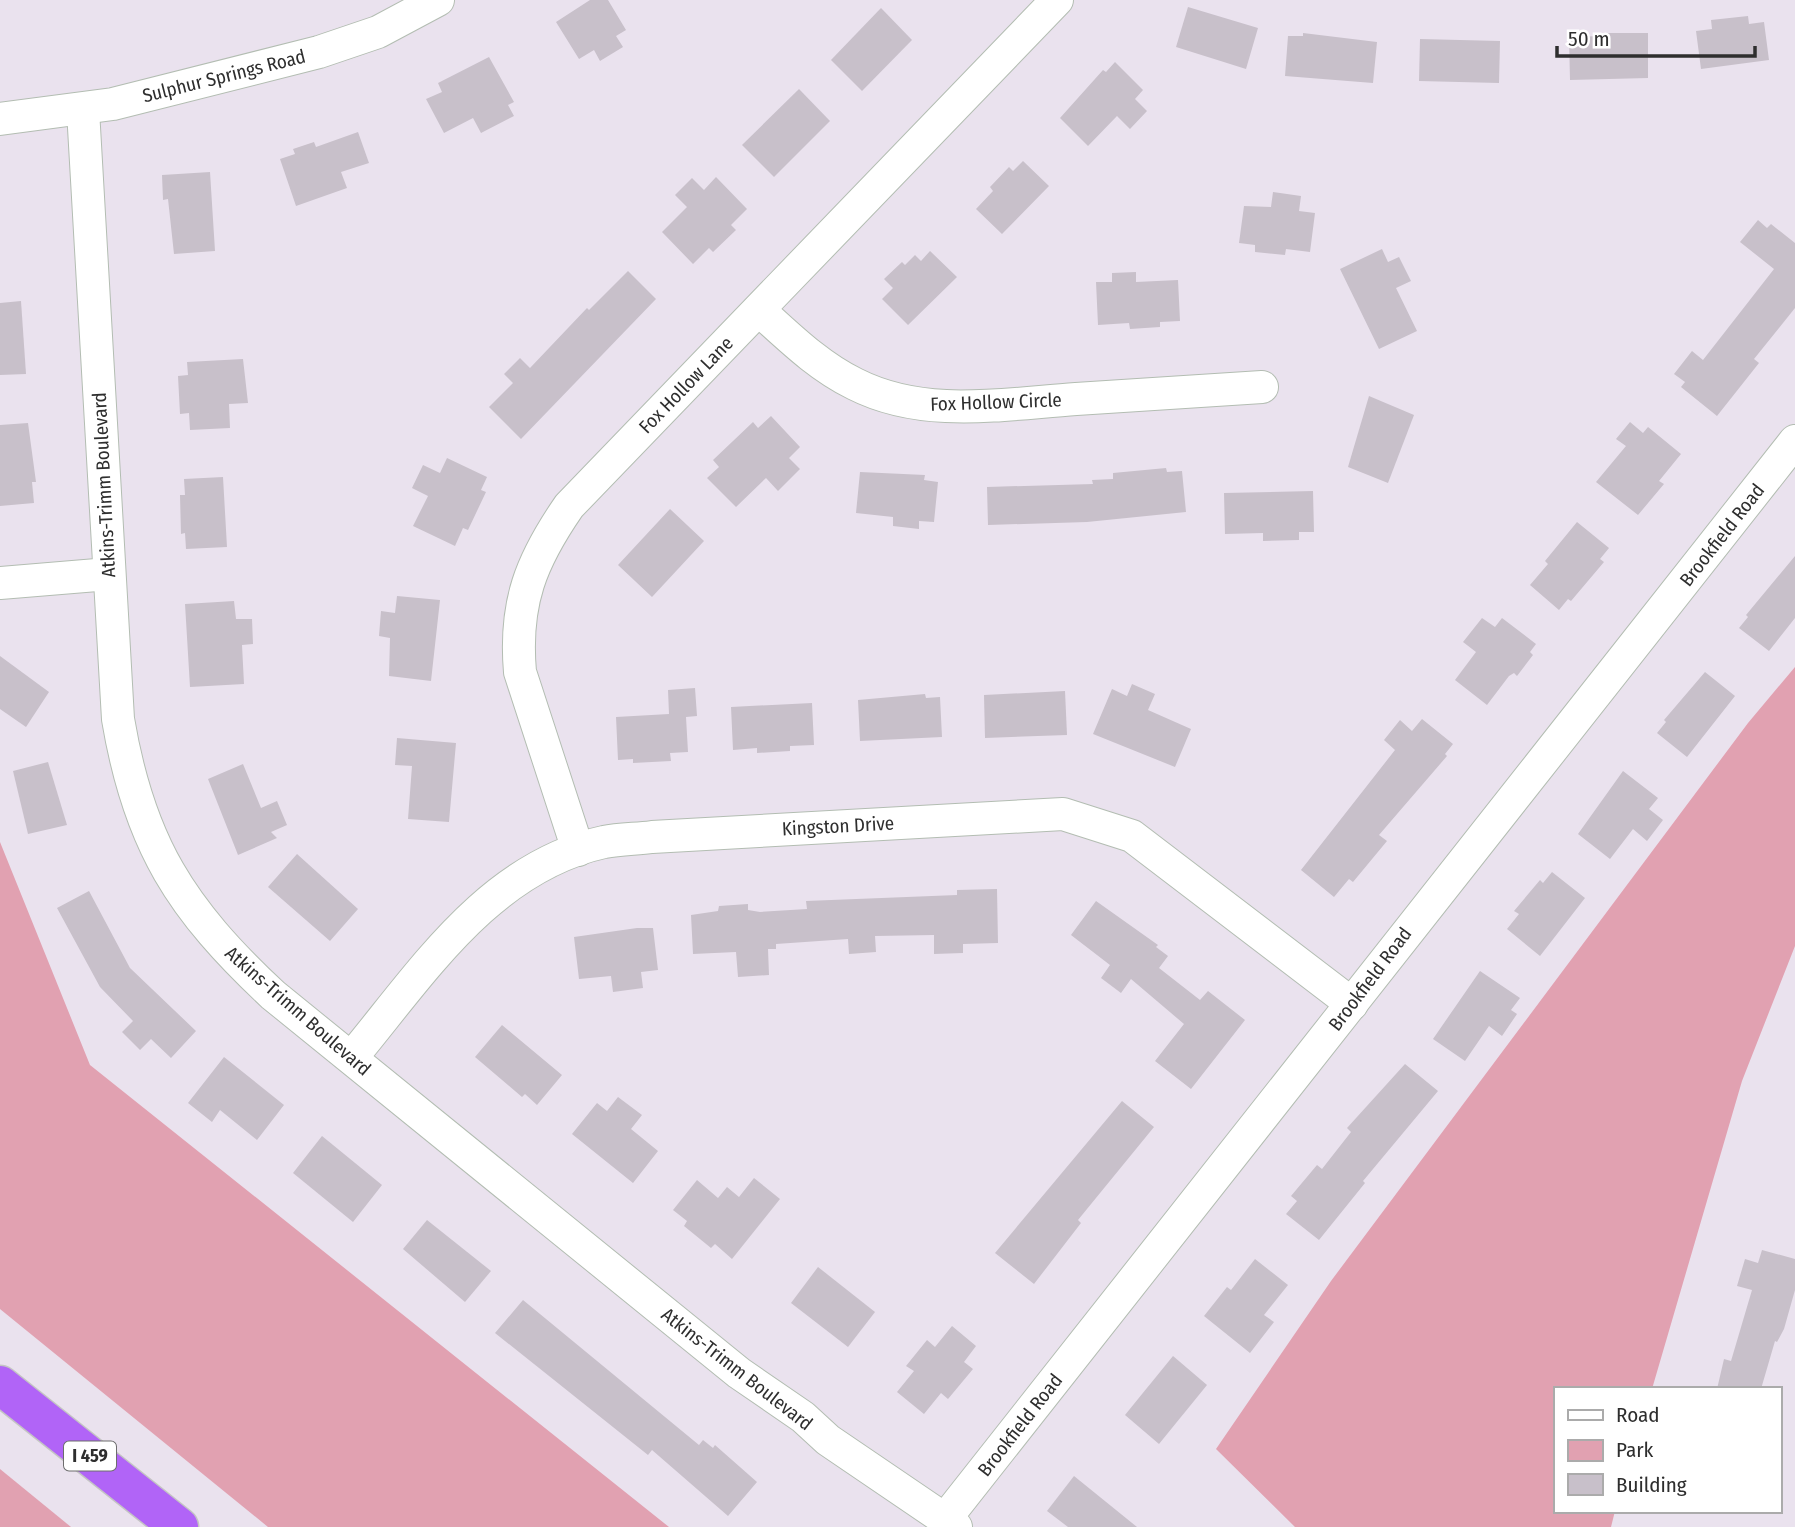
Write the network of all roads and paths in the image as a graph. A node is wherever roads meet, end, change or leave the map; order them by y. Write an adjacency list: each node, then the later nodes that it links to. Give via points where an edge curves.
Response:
1 (438, 0): 3 (street, Sulphur Springs Road, via 377,32 319,52)
2 (1057, 0): 5 (street, Fox Hollow Lane)
3 (83, 110): 4 (street, Sulphur Springs Road); 8 (street, Atkins-Trimm Boulevard)
4 (0, 118)
5 (759, 310): 6 (street, Fox Hollow Circle, via 812,358 856,385 905,402 959,406); 10 (street, Fox Hollow Lane, via 569,506 531,570 521,605 520,671)
6 (1262, 387)
7 (1795, 441): 11 (street, Brookfield Road)
8 (109, 574): 9 (street); 12 (street, Atkins-Trimm Boulevard, via 118,719 127,771 142,820 169,877 228,953)
9 (0, 583)
10 (578, 850): 11 (street, Kingston Drive, via 652,837 1063,814 1132,836); 12 (street, Kingston Drive, via 523,875 464,922)
11 (1352, 1004): 14 (street, Brookfield Road)
12 (352, 1058): 14 (street, Atkins-Trimm Boulevard, via 739,1373)
13 (0, 1385): 15 (highway, I 459)
14 (951, 1523)
15 (179, 1527)

